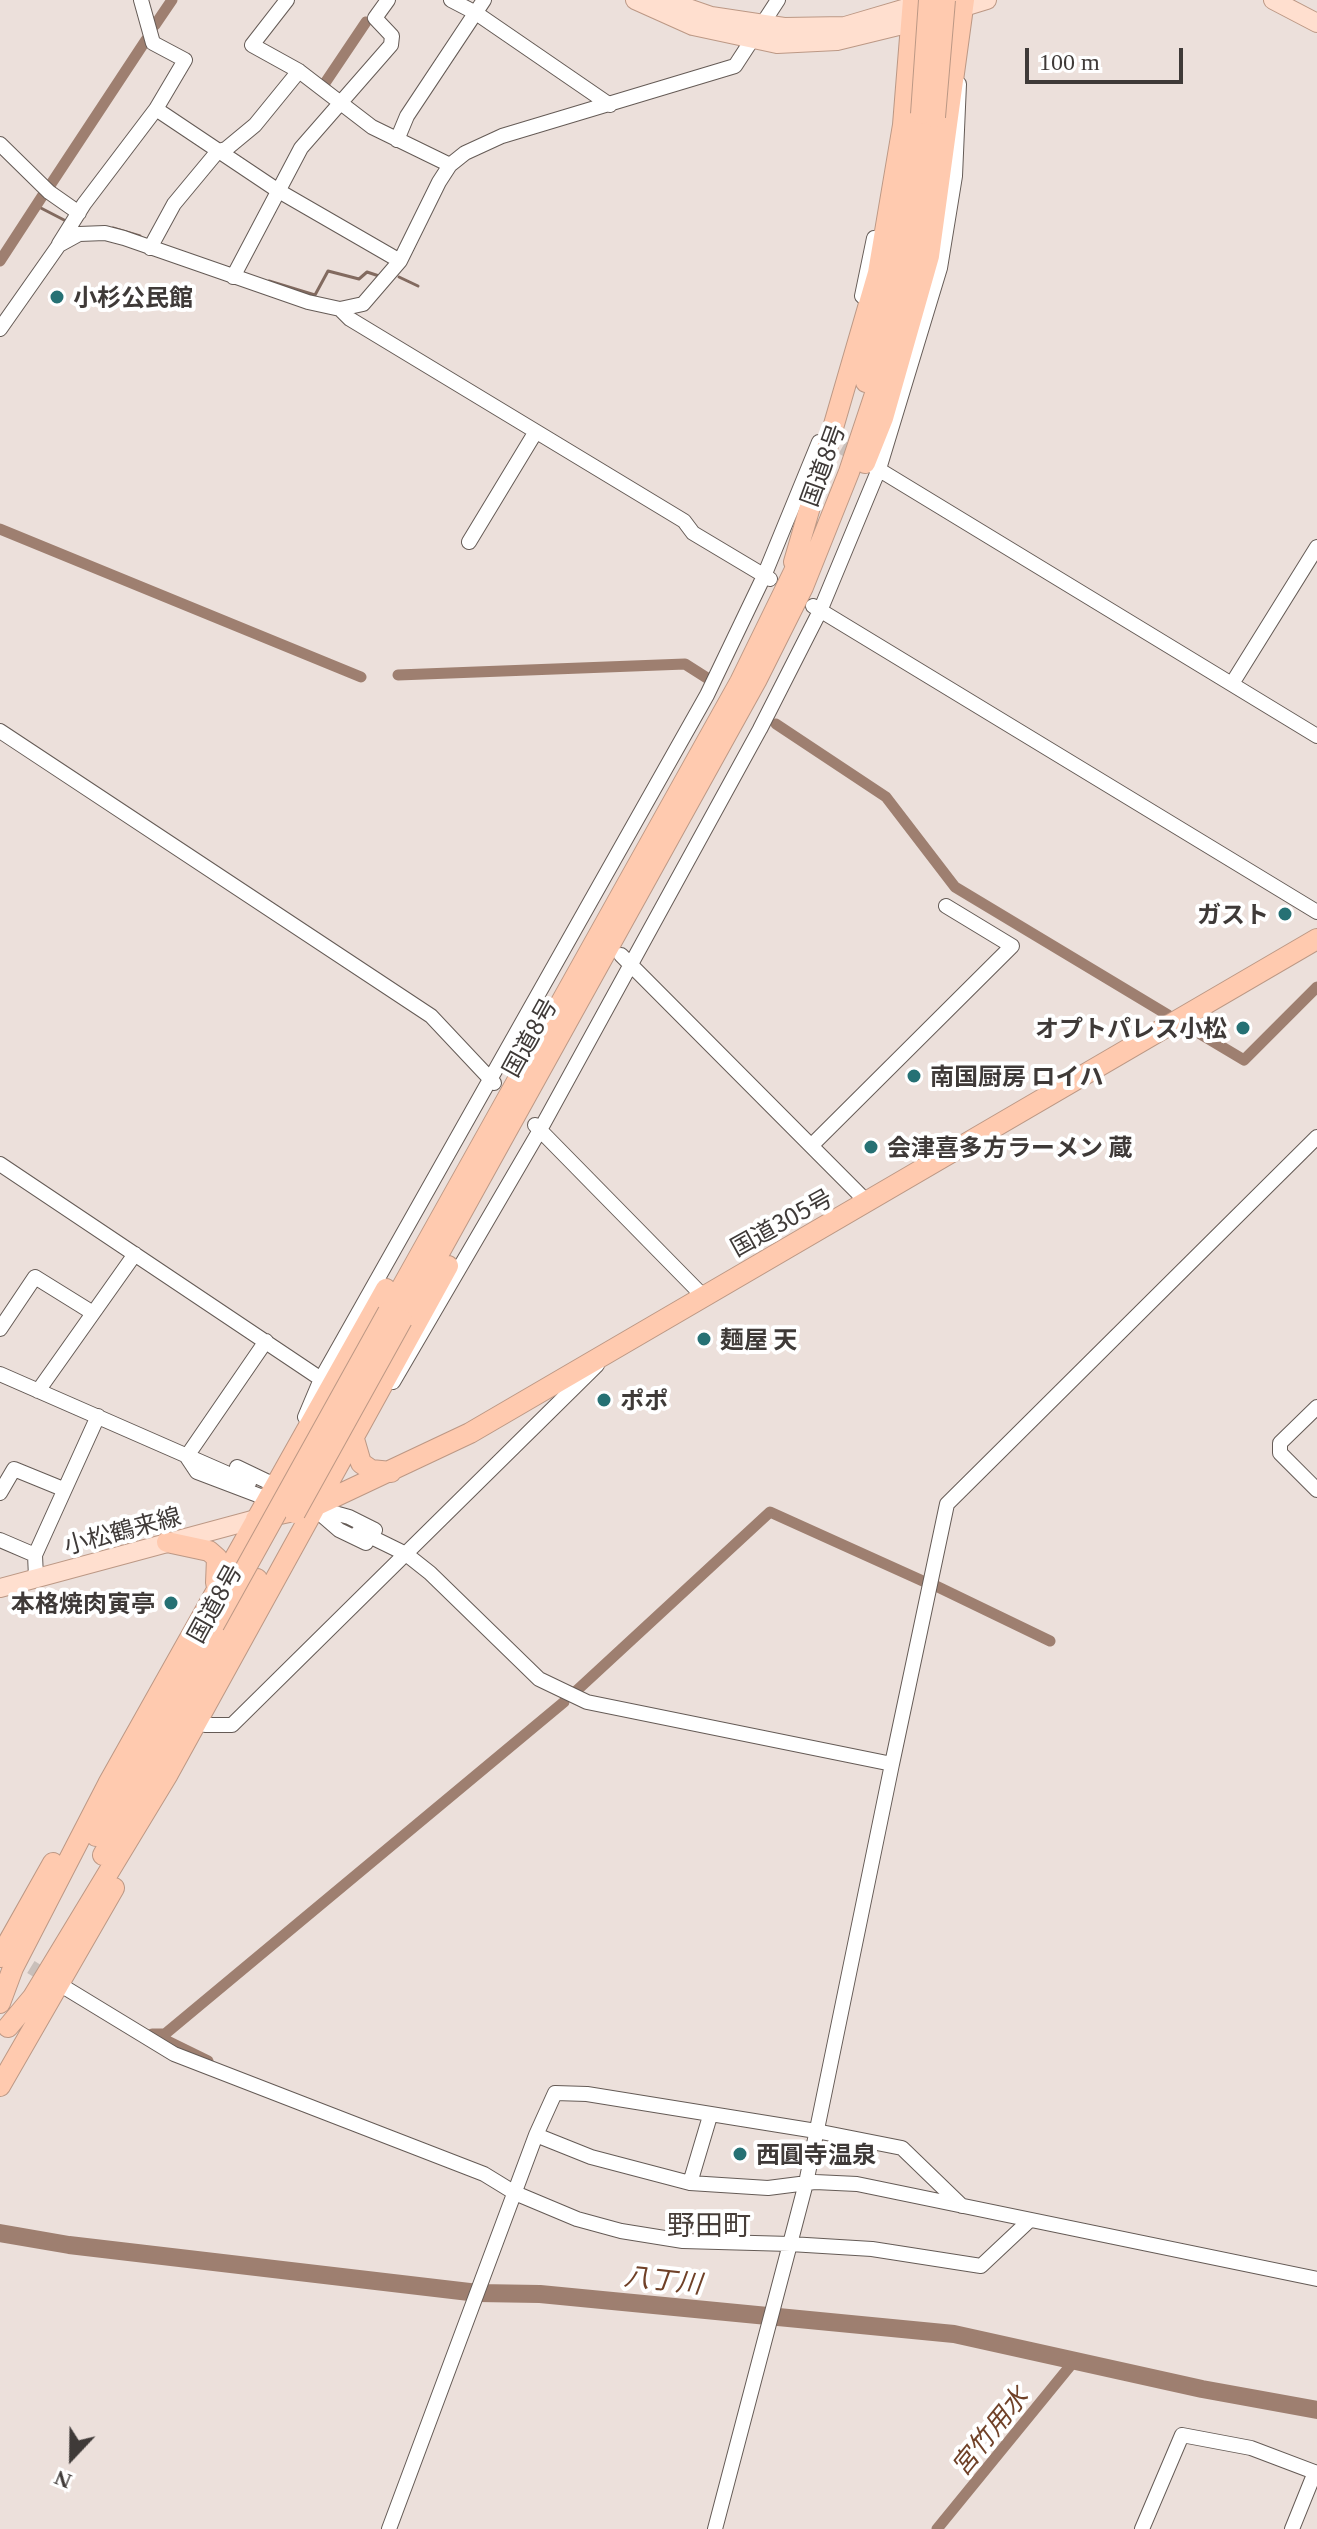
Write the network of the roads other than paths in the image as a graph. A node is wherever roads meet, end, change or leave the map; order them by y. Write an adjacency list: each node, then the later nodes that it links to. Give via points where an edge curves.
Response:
1 (141, 0): 19 (street, via 153,43 185,60)
2 (287, 0): 16 (street, via 252,45)
3 (388, 0): 17 (street, via 375,18 392,36 391,45)
4 (451, 0): 11 (street)
5 (635, 0): 14 (main road, via 681,22)
6 (665, 0): 14 (main road)
7 (778, 0): 14 (street)
8 (987, 0): 10 (main road)
9 (1273, 0): 13 (main road)
10 (958, 2): 12 (main road); 15 (highway); 20 (highway, 国道8号, bridge)
11 (480, 6): 18 (street); 21 (street, via 407,116)
12 (920, 6): 14 (main road, via 837,41 792,45); 20 (highway, 国道8号, bridge); 20 (highway)
13 (1317, 23)
14 (757, 33): 18 (street, via 735,66)
15 (957, 64): 34 (street, via 961,103 955,176 940,268); 37 (highway, via 929,256 888,403 818,571)
16 (299, 71): 17 (street); 23 (street, via 255,125)
17 (340, 104): 21 (street); 25 (street, via 301,148)
18 (610, 105): 24 (street, via 502,136)
19 (156, 109): 23 (street); 26 (street)
20 (920, 118): 37 (highway, 国道8号, via 909,197 869,370 838,472); 37 (street, via 892,142 864,286)
21 (397, 140): 24 (street)
22 (0, 144): 26 (street)
23 (218, 151): 25 (street); 28 (street, via 174,204)
24 (450, 165): 29 (street)
25 (277, 190): 29 (street); 30 (street)
26 (79, 213): 27 (street)
27 (59, 245): 28 (street, via 79,234 105,233); 32 (street)
28 (150, 248): 30 (street)
29 (400, 261): 31 (street, via 363,304)
30 (233, 277): 31 (street)
31 (340, 309): 33 (street)
32 (0, 329)
33 (535, 433): 35 (street); 37 (street)
34 (874, 466): 38 (street); 39 (street)
35 (469, 542)
36 (1317, 547): 39 (street)
37 (780, 584): 46 (highway, 国道8号, via 756,681); 47 (highway, 国道8号, via 740,682); 48 (street, via 707,695 582,910)
38 (816, 608): 43 (street); 45 (street, via 760,729)
39 (1233, 682): 41 (street)
40 (0, 731): 48 (street, via 431,1016)
41 (1317, 736)
42 (946, 906): 51 (street, via 1012,946)
43 (1317, 912)
44 (1317, 939): 53 (highway, 国道305号)
45 (626, 959): 49 (street); 51 (street)
46 (575, 1008): 57 (highway, 国道8号); 64 (highway, via 515,1139)
47 (550, 1017): 57 (highway, 国道8号); 68 (highway, via 535,1027)
48 (492, 1081): 62 (street)
49 (537, 1127): 55 (street); 64 (street, via 399,1375)
50 (1317, 1137): 87 (street, via 947,1504)
51 (812, 1145): 53 (street)
52 (2, 1171): 54 (street)
53 (868, 1203): 55 (highway, 国道305号)
54 (135, 1254): 56 (street); 59 (street)
55 (703, 1296): 60 (highway, 国道305号)
56 (93, 1313): 58 (street, via 35,1277); 63 (street)
57 (395, 1316): 85 (highway, 国道8号, bridge)
58 (0, 1329)
59 (266, 1341): 62 (street); 69 (street)
60 (609, 1352): 70 (highway, 国道305号); 80 (street)
61 (0, 1374): 63 (street)
62 (321, 1379): 68 (street)
63 (38, 1391): 66 (street)
64 (376, 1400): 67 (highway)
65 (1317, 1407): 73 (street, via 1280,1443 1280,1453)
66 (98, 1416): 69 (street); 72 (street)
67 (354, 1439): 70 (highway, via 361,1463); 76 (highway)
68 (293, 1452): 75 (highway)
69 (187, 1456): 71 (street); 75 (street, via 197,1472)
70 (391, 1472): 76 (highway, 国道305号)
71 (249, 1483)
72 (63, 1489): 74 (street, via 14,1469); 81 (street)
73 (1317, 1490)
74 (0, 1493)
75 (266, 1501): 76 (highway, 国道305号); 76 (street); 79 (main road, 小松鶴来線); 85 (highway)
76 (313, 1507): 80 (street, via 339,1530 395,1557); 82 (highway)
77 (359, 1531): 80 (street)
78 (0, 1540): 81 (street)
79 (167, 1542): 83 (main road, 小松鶴来線); 85 (highway, via 209,1551 217,1558)
80 (406, 1554): 86 (street, via 232,1725); 87 (street, via 539,1679 587,1702)
81 (35, 1555): 83 (street)
82 (286, 1555): 86 (highway, via 280,1588); 91 (highway, via 168,1774 33,1997)
83 (36, 1577): 84 (main road, 小松鶴来線)
84 (0, 1588)
85 (215, 1615): 88 (highway, via 179,1636); 90 (highway, 国道8号); 91 (highway, 国道8号)
86 (205, 1725): 89 (highway)
87 (892, 1764): 94 (street)
88 (4, 1953)
89 (59, 1984): 92 (highway); 98 (street, via 174,2054 484,2174)
90 (0, 2005)
91 (4, 2034)
92 (0, 2086)
93 (710, 2116): 94 (street); 95 (street, via 555,2093); 96 (street)
94 (816, 2131): 97 (street); 99 (street, via 902,2148)
95 (536, 2135): 96 (street, via 591,2157); 98 (street)
96 (690, 2183): 97 (street, via 768,2188)
97 (806, 2183): 99 (street, via 857,2184); 101 (street)
98 (515, 2193): 101 (street, via 621,2231 683,2241); 104 (street)
99 (963, 2206): 100 (street)
100 (1030, 2220): 101 (street, via 981,2266 872,2249); 102 (street)
101 (790, 2244): 105 (street)
102 (1317, 2279)
103 (1316, 2472): 106 (street, via 1251,2448 1182,2435); 107 (street)
104 (389, 2529)
105 (715, 2529)
106 (1142, 2529)
107 (1292, 2529)

